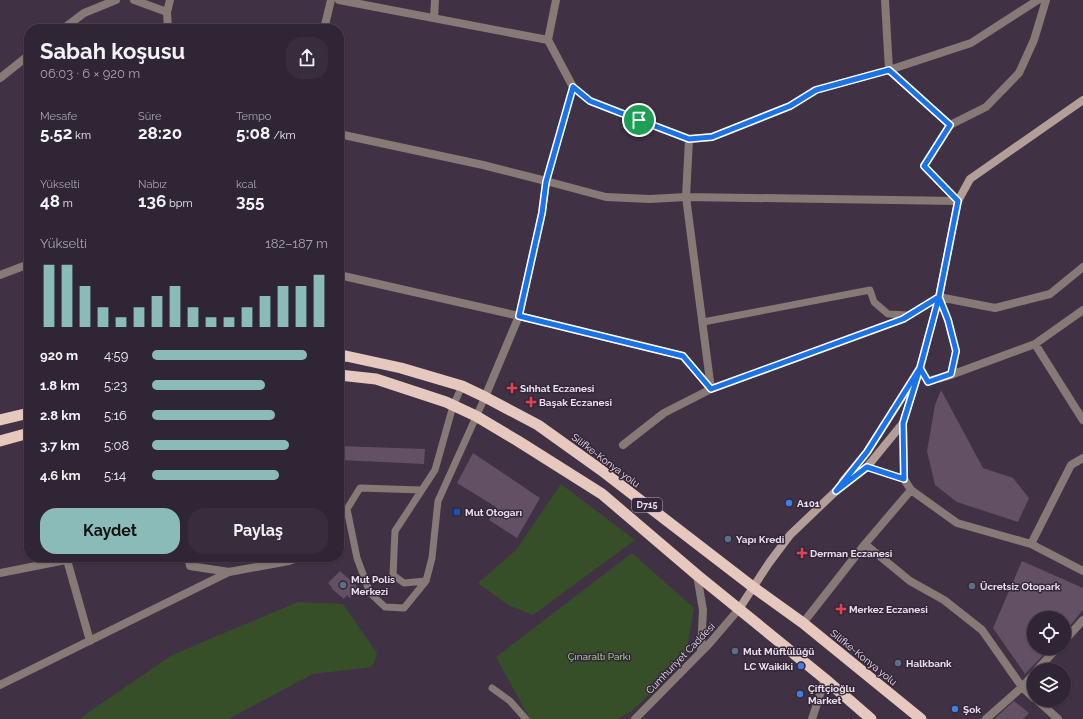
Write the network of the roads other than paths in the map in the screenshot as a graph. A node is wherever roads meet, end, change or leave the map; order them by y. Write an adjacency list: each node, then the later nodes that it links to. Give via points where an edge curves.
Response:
1 (116, 0): 13 (street, via 84,13)
2 (134, 0): 11 (street)
3 (170, 0): 11 (street)
4 (332, 0): 15 (street)
5 (339, 0): 12 (street)
6 (435, 0): 12 (street)
7 (556, 0): 16 (street)
8 (885, 0): 18 (street)
9 (1038, 0): 18 (street, via 971,42)
10 (1046, 0): 22 (street, via 1034,40 1018,73 986,107)
11 (167, 12): 14 (street)
12 (434, 18): 16 (street)
13 (70, 24)
14 (168, 24)
15 (325, 24)
16 (548, 40): 20 (street)
17 (24, 59): 19 (street)
18 (889, 70): 22 (street); 24 (street, via 816,90 790,106 712,137)
19 (0, 78)
20 (573, 87): 24 (street, via 590,101); 25 (street)
21 (1083, 100): 27 (main road, via 970,179)
22 (950, 125): 27 (street, via 924,166)
23 (344, 135): 25 (street, via 483,165)
24 (689, 139): 26 (street)
25 (546, 182): 26 (street, via 606,197 650,199); 35 (street, via 542,213)
26 (686, 196): 27 (street); 36 (street)
27 (958, 201): 32 (main road)
28 (24, 265): 30 (street)
29 (1083, 267): 32 (street, via 1050,294 995,308)
30 (1, 272)
31 (344, 276): 35 (street)
32 (939, 297): 34 (street); 39 (main road); 40 (street, via 956,351)
33 (1083, 310): 37 (street)
34 (908, 315): 36 (lane, via 888,314 874,302 870,290); 43 (street, via 872,331)
35 (519, 316): 43 (street, via 683,356); 44 (street)
36 (703, 322): 43 (street)
37 (1035, 344): 40 (street); 49 (street)
38 (344, 356): 42 (highway, Silifke-Konya yolu / D715, via 401,368)
39 (920, 368): 40 (street, via 928,382); 50 (main road); 59 (main road, via 867,452)
40 (951, 374)
41 (344, 376): 45 (highway, D715, via 376,379)
42 (462, 386): 44 (highway, Silifke-Konya yolu / D715); 45 (lane)
43 (711, 389): 53 (street, via 664,413)
44 (485, 397): 47 (lane); 71 (highway, Silifke-Konya yolu / D715, via 538,425)
45 (453, 406): 47 (highway, D715); 57 (lane, via 435,470)
46 (24, 414): 48 (highway)
47 (476, 416): 69 (highway, D715, via 602,494); 70 (lane, via 438,501 432,558)
48 (0, 420)
49 (1083, 420)
50 (903, 423): 55 (main road); 56 (street)
51 (24, 435): 52 (highway)
52 (0, 442)
53 (623, 445)
54 (1083, 458): 61 (street, via 1072,465)
55 (867, 467): 56 (street); 59 (main road)
56 (904, 479): 58 (street)
57 (422, 490): 70 (lane, via 394,531 393,575 404,584); 70 (lane, via 360,488 347,509 357,558 370,593 385,607 404,608)
58 (911, 490): 60 (street); 61 (street, via 957,523)
59 (836, 491): 71 (main road, via 790,535)
60 (865, 544): 74 (street); 83 (street, via 910,581 944,600 982,630)
61 (1031, 544): 66 (street)
62 (57, 562): 68 (street)
63 (68, 562): 76 (street)
64 (189, 562): 67 (street, via 190,566)
65 (284, 562): 67 (street)
66 (1083, 571)
67 (229, 572): 76 (street)
68 (0, 573)
69 (697, 575): 72 (highway, D715); 77 (street, via 703,610)
70 (426, 581)
71 (753, 587): 72 (main road); 74 (highway, Silifke-Konya yolu / D715)
72 (739, 609): 77 (street, Cumhuriyet Caddesi); 80 (highway, D715)
73 (1083, 620): 75 (street)
74 (803, 623): 91 (highway, Silifke-Konya yolu / D715)
75 (1071, 633)
76 (90, 641): 82 (street)
77 (701, 651): 88 (street, Cumhuriyet Caddesi)
78 (1051, 655): 79 (street)
79 (1043, 663)
80 (825, 679): 89 (street); 90 (highway, D715)
81 (1027, 682): 83 (street)
82 (0, 685)
83 (1022, 687): 85 (street); 92 (street)
84 (492, 688): 87 (lane, via 510,701)
85 (1027, 692)
86 (1045, 707): 93 (street)
87 (526, 719)
88 (636, 719)
89 (812, 719)
90 (871, 719)
91 (921, 719)
92 (986, 719)
93 (1058, 719)

